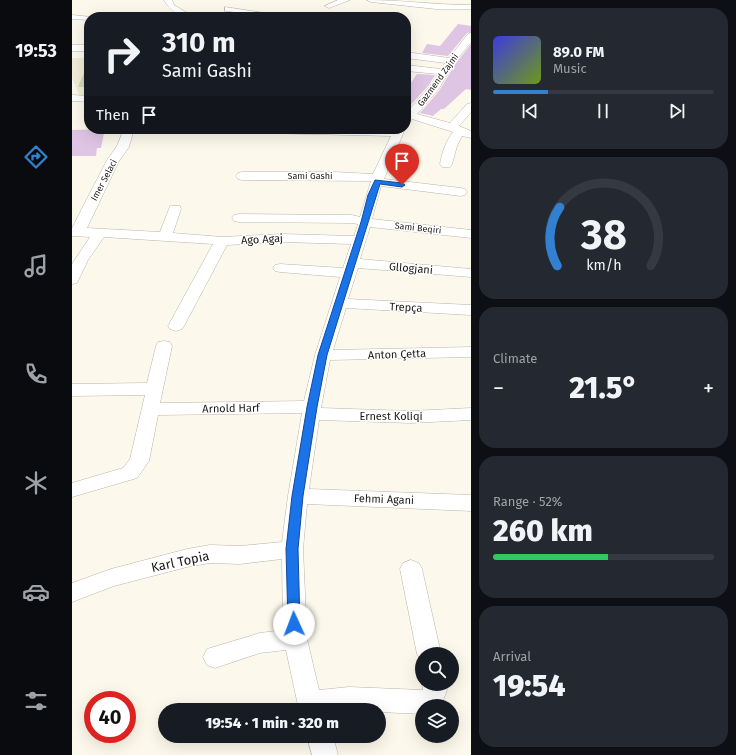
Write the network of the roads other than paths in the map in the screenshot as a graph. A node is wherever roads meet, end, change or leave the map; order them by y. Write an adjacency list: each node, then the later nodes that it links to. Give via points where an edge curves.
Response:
1 (168, 0): 10 (street)
2 (346, 0): 7 (street)
3 (371, 0): 8 (street, via 436,8)
4 (396, 0): 5 (street)
5 (425, 2): 8 (street)
6 (181, 3): 10 (street)
7 (329, 6)
8 (455, 7): 9 (street)
9 (471, 7)
10 (174, 9): 12 (street)
11 (228, 9): 13 (street)
12 (180, 12)
13 (247, 12)
14 (72, 17): 15 (street)
15 (84, 18)
16 (471, 36): 17 (street, Gazmend Zajmi)
17 (467, 45): 21 (street, Gazmend Zajmi)
18 (72, 48): 19 (street)
19 (84, 48)
20 (411, 56): 21 (street)
21 (451, 61): 23 (street, Gazmend Zajmi)
22 (411, 69): 23 (street)
23 (444, 72): 27 (street, Gazmend Zajmi)
24 (72, 98): 25 (street)
25 (84, 99)
26 (471, 106): 29 (street)
27 (411, 114)
28 (411, 124): 29 (street)
29 (462, 131): 32 (street, via 451,145)
30 (127, 134): 39 (street, Imer Selaci, via 123,147 113,160)
31 (399, 134): 34 (street)
32 (446, 164)
33 (242, 176): 34 (street, Sami Gashi, via 334,176)
34 (377, 180): 35 (street, Sami Gashi); 38 (street)
35 (467, 197)
36 (175, 209): 42 (street)
37 (238, 218): 38 (street, Sami Beqiri, via 338,219)
38 (365, 222): 41 (street, Sami Beqiri); 44 (street)
39 (77, 232): 40 (street, Ago Agaj)
40 (99, 234): 42 (street, Ago Agaj); 48 (street, via 81,260)
41 (471, 234)
42 (165, 237): 43 (street, Ago Agaj)
43 (222, 241): 44 (street, Ago Agaj, via 282,238); 51 (street)
44 (359, 241): 46 (street)
45 (280, 268): 46 (street)
46 (350, 268): 47 (street, Gllogjani); 49 (street)
47 (471, 273)
48 (72, 280)
49 (340, 303): 50 (street, Trepça); 54 (street)
50 (471, 310)
51 (176, 326)
52 (164, 346): 55 (street)
53 (471, 352): 54 (street, Anton Çetta)
54 (323, 355): 58 (street)
55 (155, 389): 56 (street); 57 (street)
56 (72, 390)
57 (150, 409): 58 (street, Arnold Harf); 60 (street, via 139,461 130,473)
58 (311, 410): 59 (street, Ernest Koliqi, via 376,418); 61 (street)
59 (471, 414)
60 (72, 490)
61 (298, 496): 62 (street, Fehmi Agani); 63 (street)
62 (471, 503)
63 (292, 549): 65 (street, Karl Topia, via 240,555 210,554 187,558 111,578); 66 (street)
64 (411, 569): 67 (street)
65 (72, 593)
66 (295, 639): 68 (street, via 260,643); 70 (street)
67 (428, 647)
68 (215, 657)
69 (435, 691): 71 (street, via 432,699 423,702 349,699)
70 (310, 703)
71 (327, 703)
72 (322, 743): 73 (street)
73 (326, 755)

